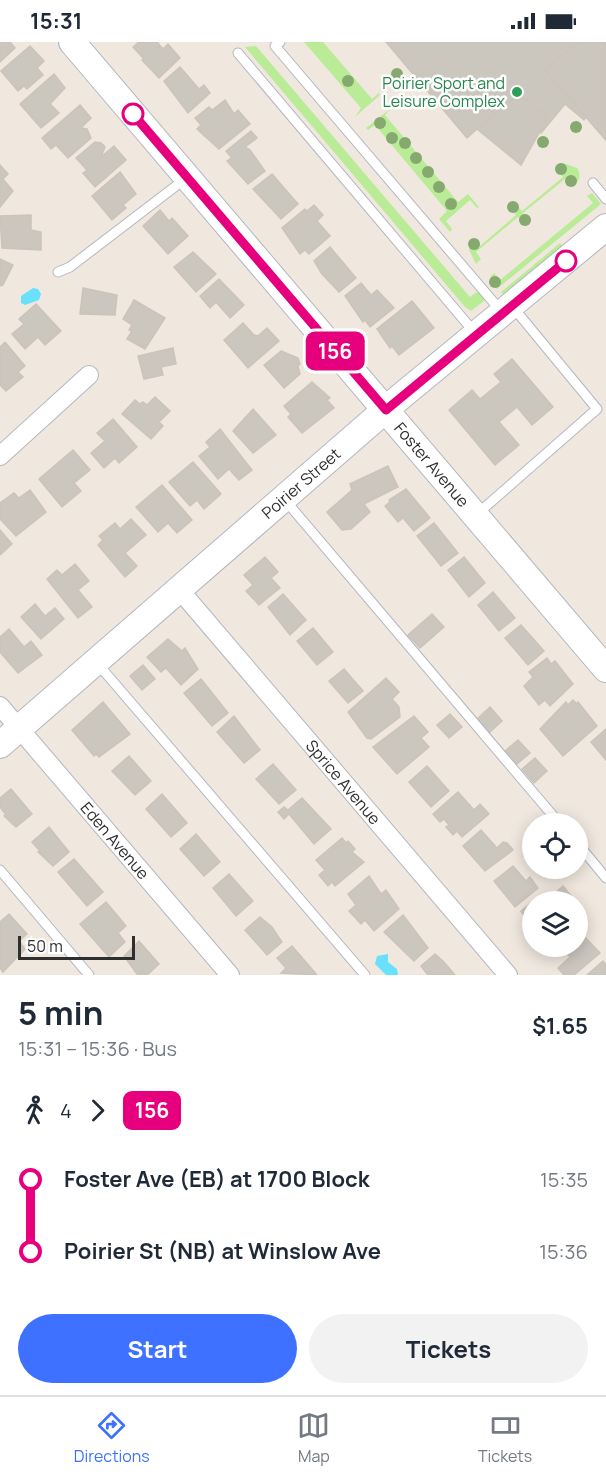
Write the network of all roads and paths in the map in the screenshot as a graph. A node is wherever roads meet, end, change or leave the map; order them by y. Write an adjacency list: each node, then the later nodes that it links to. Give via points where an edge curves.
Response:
1 (72, 42): 4 (street, Foster Avenue)
2 (280, 42): 9 (lane, via 275,46)
3 (238, 53): 10 (lane)
4 (187, 177): 8 (lane, via 70,267); 14 (street, Foster Avenue)
5 (593, 183): 6 (lane)
6 (606, 199)
7 (606, 227): 9 (street, Poirier Street)
8 (58, 272)
9 (507, 310): 10 (street, Poirier Street); 13 (lane)
10 (477, 335): 14 (street, Poirier Street)
11 (89, 375): 15 (street)
12 (606, 402): 13 (lane)
13 (597, 409): 17 (lane)
14 (386, 410): 16 (street, Poirier Street); 17 (street, Foster Avenue)
15 (0, 456)
16 (284, 498): 18 (street, Poirier Street); 24 (lane)
17 (475, 516): 20 (street, Foster Avenue)
18 (178, 588): 19 (street, Poirier Street); 31 (street, Sprice Avenue)
19 (96, 662): 22 (street, Poirier Street); 30 (lane)
20 (606, 669)
21 (0, 706): 22 (street, Eden Avenue)
22 (19, 728): 23 (street, Poirier Street); 29 (street, Eden Avenue)
23 (0, 745)
24 (551, 813)
25 (588, 856): 27 (lane)
26 (0, 870): 28 (lane)
27 (606, 878)
28 (89, 975)
29 (230, 975)
30 (366, 975)
31 (508, 975)

